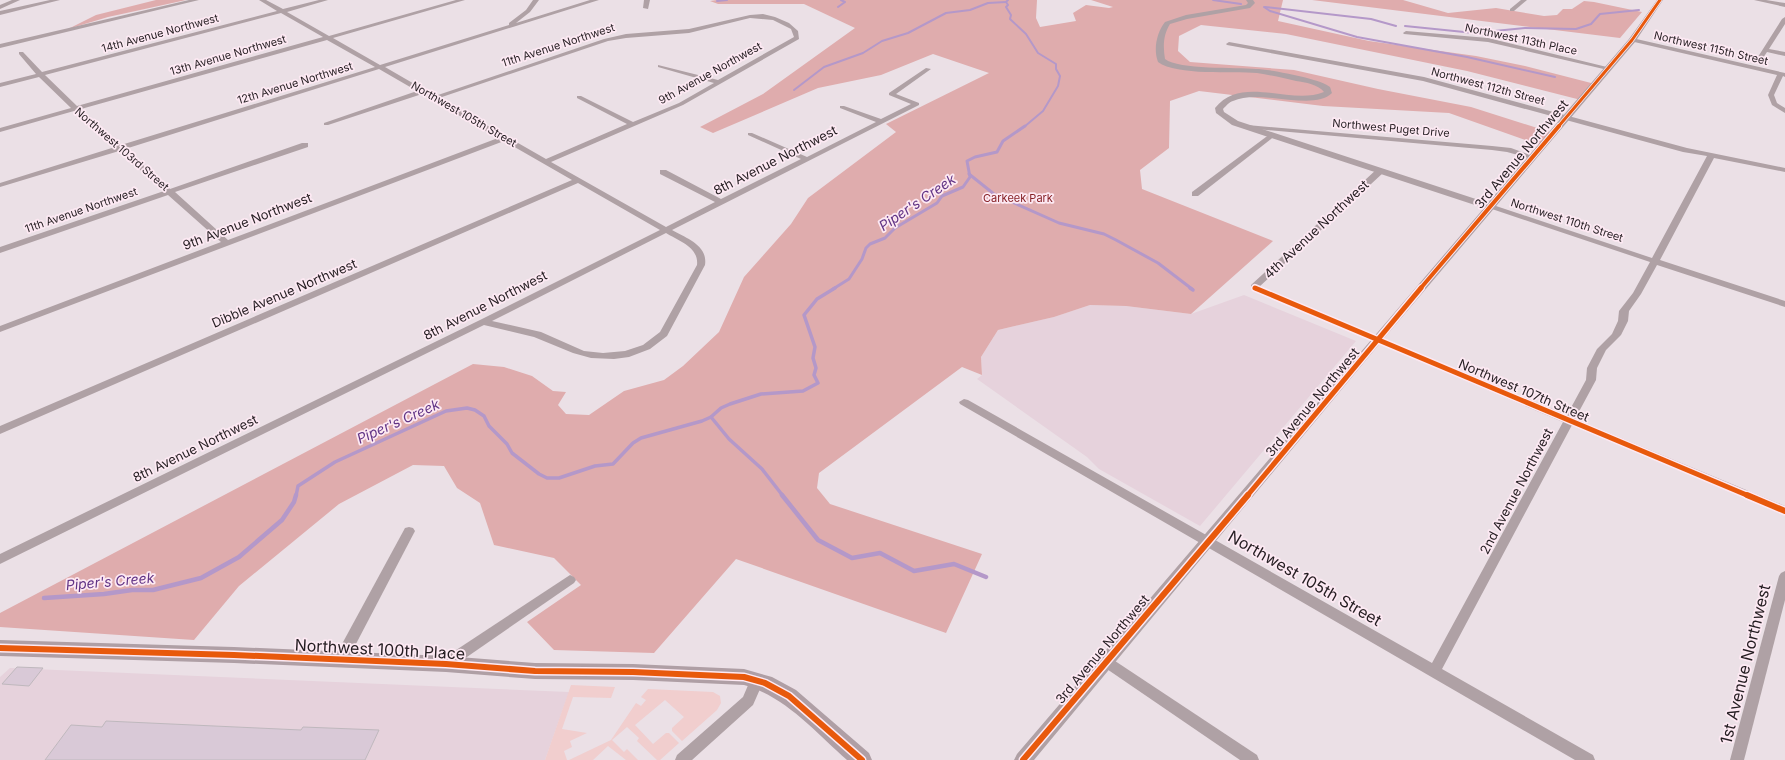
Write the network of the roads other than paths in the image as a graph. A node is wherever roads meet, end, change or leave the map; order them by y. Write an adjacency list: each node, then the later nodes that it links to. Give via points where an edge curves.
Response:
1 (17, 0): 15 (street)
2 (57, 0): 19 (street)
3 (196, 0): 27 (street)
4 (262, 0): 18 (street, Northwest 105th Street)
5 (325, 0): 18 (street, 14th Avenue Northwest)
6 (462, 0): 24 (street, 13th Avenue Northwest)
7 (536, 0): 22 (street, via 528,11)
8 (596, 0): 22 (street, 12th Avenue Northwest)
9 (647, 0): 16 (street)
10 (1249, 0): 50 (street, Northwest 110th Street, via 1252,3 1248,7 1186,17 1168,23 1162,31 1160,50 1161,60 1169,65 1258,71 1315,83 1328,91 1326,95 1316,97 1255,94 1222,104 1219,108 1220,113 1229,120)
11 (1524, 0): 17 (street)
12 (1660, 0): 25 (street, 3rd Avenue Northwest)
13 (1757, 0): 14 (street)
14 (1785, 5)
15 (0, 8)
16 (646, 8)
17 (1512, 10)
18 (282, 11): 24 (street, Northwest 105th Street); 36 (street, 14th Avenue Northwest)
19 (0, 13)
20 (1785, 19): 28 (street)
21 (786, 22): 38 (street, 9th Avenue Northwest, via 794,28 797,38); 42 (street, 11th Avenue Northwest, via 776,18 750,16 694,30 621,36)
22 (507, 27): 33 (street, 12th Avenue Northwest)
23 (1406, 32): 34 (street, Northwest 113th Place, via 1488,40)
24 (330, 38): 33 (street, Northwest 105th Street); 44 (street, 13th Avenue Northwest)
25 (1632, 40): 34 (street, 3rd Avenue Northwest); 37 (street, Northwest 115th Street)
26 (1229, 44): 46 (street, Northwest 112th Street, via 1424,79)
27 (0, 46)
28 (1766, 50): 30 (street); 31 (street)
29 (21, 53): 36 (street, Northwest 103rd Street)
30 (1785, 54)
31 (1759, 60)
32 (660, 66): 38 (street)
33 (382, 67): 40 (street, Northwest 105th Street); 56 (street, 12th Avenue Northwest)
34 (1608, 68): 46 (street, 3rd Avenue Northwest)
35 (928, 69): 47 (street, 8th Avenue Northwest, via 891,94 917,104)
36 (40, 74): 39 (street, 14th Avenue Northwest); 44 (street, Northwest 103rd Street)
37 (1783, 75): 45 (street, via 1771,95 1774,104)
38 (718, 82): 49 (street, 9th Avenue Northwest, via 681,104)
39 (0, 85)
40 (424, 91): 42 (street, Northwest 105th Street); 48 (street)
41 (579, 97): 49 (street)
42 (434, 98): 54 (street, Northwest 105th Street)
43 (842, 107): 47 (street)
44 (76, 109): 51 (street, 13th Avenue Northwest); 56 (street, Northwest 103rd Street)
45 (1785, 111)
46 (1566, 117): 57 (street, Northwest 112th Street); 58 (street, 3rd Avenue Northwest)
47 (882, 122): 59 (street, 8th Avenue Northwest)
48 (326, 124)
49 (634, 125): 60 (street, 9th Avenue Northwest)
50 (1247, 127): 53 (street, Northwest 110th Street); 58 (street, Northwest Puget Drive, via 1492,148)
51 (0, 130)
52 (750, 134): 59 (street)
53 (1272, 135): 63 (street, Northwest 110th Street); 68 (street)
54 (504, 138): 60 (street, Northwest 105th Street); 72 (street, 9th Avenue Northwest)
55 (305, 145): 67 (street, 11th Avenue Northwest)
56 (121, 148): 66 (street, 12th Avenue Northwest); 67 (street, Northwest 103rd Street)
57 (1711, 156): 62 (street, Northwest 112th Street); 74 (street, 2nd Avenue Northwest)
58 (1532, 157): 70 (street, 3rd Avenue Northwest)
59 (806, 159): 69 (street, 8th Avenue Northwest)
60 (546, 161): 65 (street, Northwest 105th Street)
61 (1785, 162): 62 (street)
62 (1781, 169)
63 (1380, 171): 70 (street, Northwest 110th Street); 75 (street, 4th Avenue Northwest, via 1255,285)
64 (663, 172): 69 (street)
65 (578, 180): 71 (street, Northwest 105th Street); 82 (street, Dibble Avenue Northwest)
66 (0, 185)
67 (170, 192): 72 (street, Northwest 103rd Street); 73 (street, 11th Avenue Northwest)
68 (1195, 194)
69 (721, 202): 71 (street, 8th Avenue Northwest)
70 (1490, 207): 74 (street, Northwest 110th Street); 79 (street, 3rd Avenue Northwest)
71 (665, 230): 77 (street, 8th Avenue Northwest); 77 (street, Northwest 105th Street, via 696,248 702,261 664,334 649,346 622,354 596,356 530,332)
72 (227, 243): 78 (street, 9th Avenue Northwest)
73 (0, 250)
74 (1655, 261): 76 (street, Northwest 110th Street); 81 (street, 2nd Avenue Northwest, via 1637,294 1624,311 1623,321 1616,335 1602,349 1592,368 1591,380)
75 (1255, 288): 79 (street, Northwest 107th Street)
76 (1785, 304)
77 (483, 322): 86 (street, 8th Avenue Northwest)
78 (0, 329)
79 (1377, 340): 81 (street, Northwest 107th Street); 85 (street, 3rd Avenue Northwest)
80 (964, 402): 85 (street, Northwest 105th Street)
81 (1569, 421): 83 (street, Northwest 107th Street); 93 (street, 2nd Avenue Northwest)
82 (0, 430)
83 (1785, 511)
84 (409, 531): 90 (street)
85 (1208, 542): 91 (street, 3rd Avenue Northwest); 93 (street, Northwest 105th Street)
86 (0, 559)
87 (1785, 576): 100 (street, 1st Avenue Northwest)
88 (570, 580): 92 (street)
89 (0, 648): 90 (main road, Northwest 100th Place)
90 (341, 659): 92 (main road, Northwest 100th Place)
91 (1106, 661): 97 (street, 3rd Avenue Northwest); 98 (street)
92 (446, 664): 94 (main road, Northwest 100th Place, via 535,671 737,676)
93 (1434, 672): 99 (street, Northwest 105th Street)
94 (757, 680): 95 (street, via 748,701); 96 (main road, via 789,696)
95 (682, 760)
96 (862, 760)
97 (1023, 760)
98 (1252, 760)
99 (1588, 760)
100 (1737, 760)

